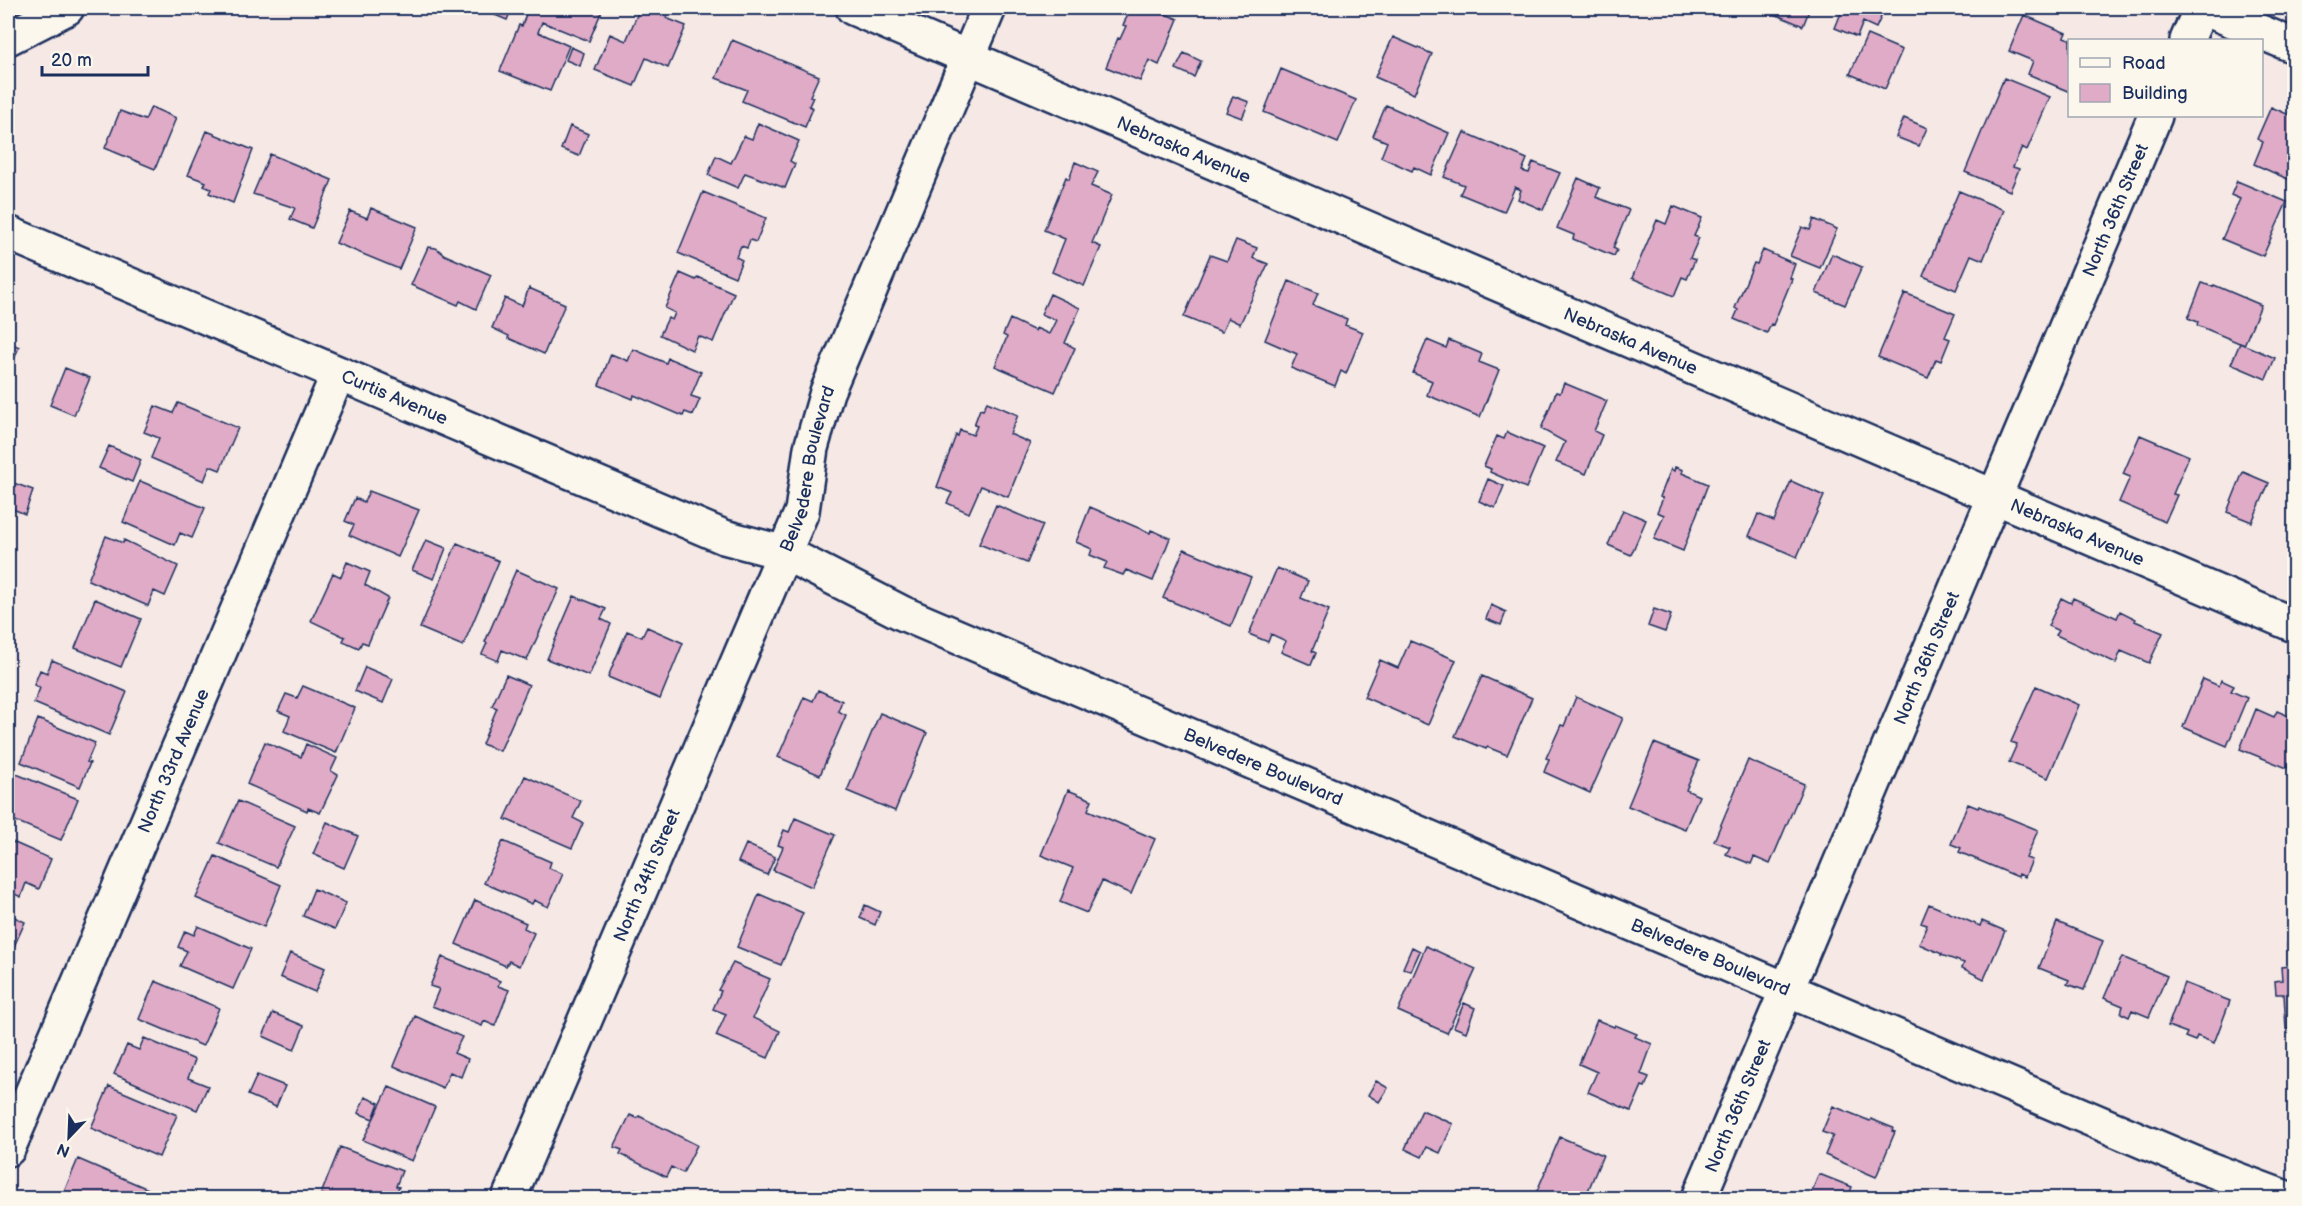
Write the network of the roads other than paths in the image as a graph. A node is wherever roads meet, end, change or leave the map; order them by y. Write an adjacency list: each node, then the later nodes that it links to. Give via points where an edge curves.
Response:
1 (67, 8): 5 (street)
2 (853, 8): 8 (street, Nebraska Avenue)
3 (989, 8): 8 (street, Belvedere Boulevard)
4 (2202, 8): 6 (street); 7 (street)
5 (8, 38)
6 (2187, 39)
7 (2295, 46)
8 (968, 56): 12 (street, Nebraska Avenue); 13 (street, Belvedere Boulevard, via 827,392 810,448 802,511)
9 (2155, 117): 12 (street, North 36th Street)
10 (8, 233): 11 (street, Curtis Avenue)
11 (338, 374): 13 (street, Curtis Avenue, via 724,537); 16 (street, North 33rd Avenue)
12 (1994, 496): 14 (street, Nebraska Avenue); 15 (street, North 36th Street)
13 (784, 553): 15 (street, Belvedere Boulevard, via 902,613); 17 (street, North 34th Street)
14 (2295, 625)
15 (1787, 990): 18 (street, North 36th Street); 19 (street, Belvedere Boulevard, via 2201,1166)
16 (8, 1149)
17 (509, 1198)
18 (1699, 1198)
19 (2286, 1198)

